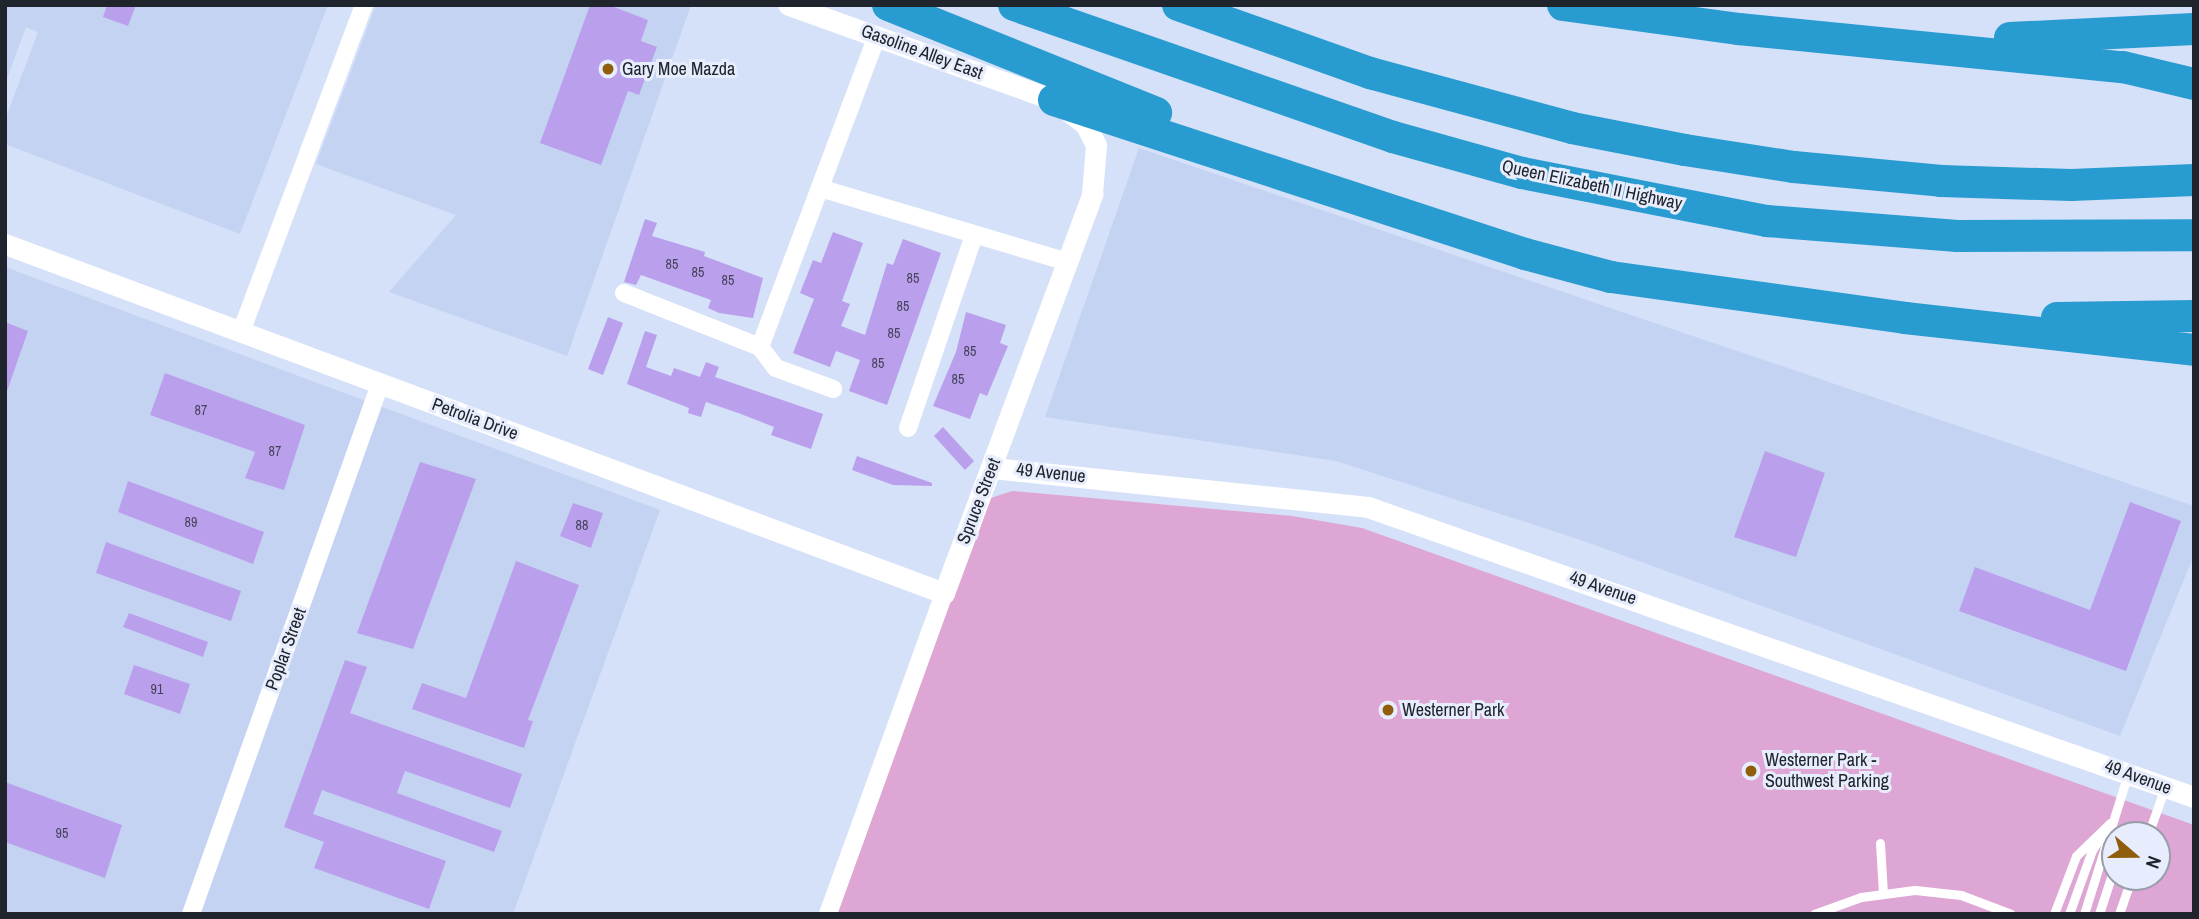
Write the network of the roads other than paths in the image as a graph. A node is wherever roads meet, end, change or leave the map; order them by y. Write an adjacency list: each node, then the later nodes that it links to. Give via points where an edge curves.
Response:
1 (364, 5): 22 (street)
2 (789, 5): 9 (street, Gasoline Alley East)
3 (888, 5): 14 (highway)
4 (1014, 5): 16 (highway, Queen Elizabeth II Highway, via 1393,137 1563,181 1768,221 1957,236)
5 (1178, 5): 12 (highway, via 1383,77 1572,128 1685,150 1794,167 1941,181 2071,185)
6 (1563, 5): 8 (highway, via 1738,29)
7 (2186, 29): 8 (highway, via 1987,38)
8 (1827, 35): 10 (highway, via 2123,67)
9 (877, 36): 11 (street, Gasoline Alley East); 13 (street)
10 (2194, 84)
11 (1054, 100): 14 (highway); 18 (street, Spruce Street, via 1094,136 1098,162)
12 (2194, 180)
13 (823, 189): 15 (street); 23 (street)
14 (1379, 204): 21 (highway, via 1525,254 1612,277)
15 (974, 235): 18 (street); 27 (street)
16 (2194, 235)
17 (5, 244): 22 (street, Petrolia Drive)
18 (1068, 262): 28 (street, Spruce Street)
19 (624, 293): 23 (street)
20 (2194, 316): 21 (highway)
21 (1905, 318): 24 (highway)
22 (241, 331): 25 (street, Petrolia Drive)
23 (760, 347): 26 (street, via 776,368)
24 (2194, 350)
25 (380, 384): 29 (street, Petrolia Drive); 42 (street, Poplar Street)
26 (833, 388)
27 (908, 428)
28 (992, 468): 29 (street, Spruce Street); 30 (street, 49 Avenue, via 1368,507)
29 (944, 593): 43 (street, Spruce Street)
30 (2128, 773): 31 (street, 49 Avenue); 33 (lane)
31 (2165, 787): 32 (street, 49 Avenue); 34 (lane)
32 (2194, 797)
33 (2111, 821)
34 (2153, 821)
35 (2101, 832): 46 (lane, via 2076,856)
36 (2101, 836): 47 (lane)
37 (1880, 844): 41 (lane)
38 (2101, 866): 48 (lane)
39 (2106, 891): 49 (lane)
40 (2127, 891): 50 (lane)
41 (1883, 894): 44 (lane); 45 (lane, via 1939,890)
42 (191, 914)
43 (828, 914)
44 (1814, 914)
45 (2011, 914)
46 (2054, 914)
47 (2069, 914)
48 (2084, 914)
49 (2099, 914)
50 (2119, 914)

